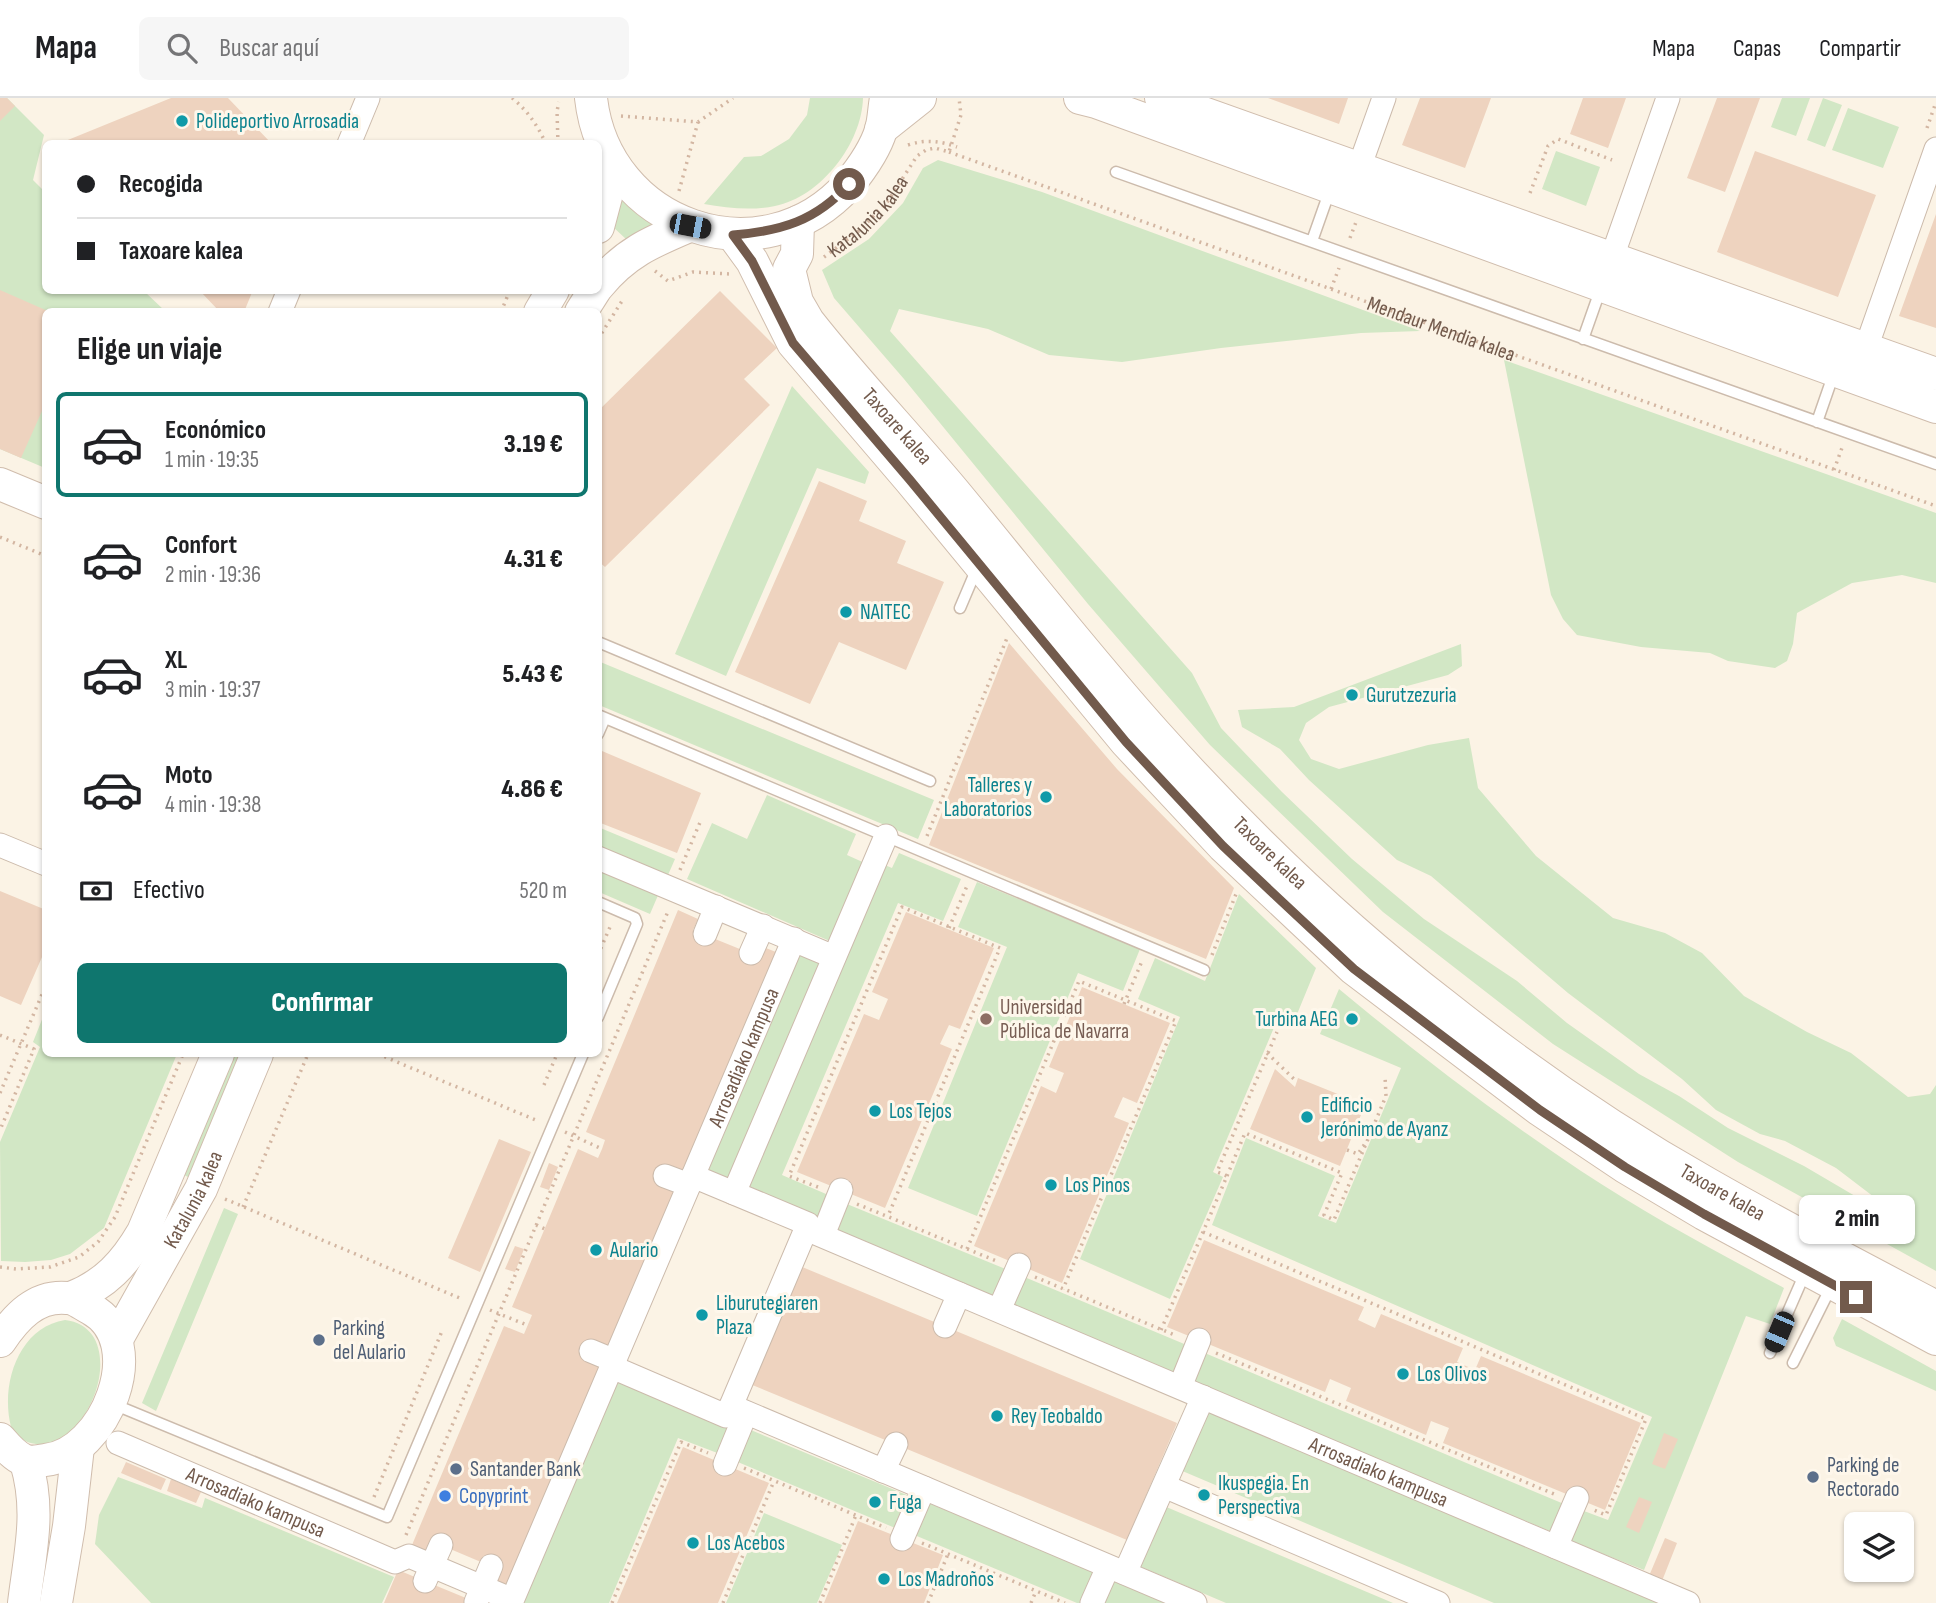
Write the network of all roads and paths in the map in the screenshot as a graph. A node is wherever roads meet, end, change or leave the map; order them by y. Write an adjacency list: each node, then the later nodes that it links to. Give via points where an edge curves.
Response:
1 (368, 98): 15 (street)
2 (512, 98): 16 (path)
3 (733, 98): 13 (path)
4 (886, 98): 14 (street)
5 (919, 98): 14 (street)
6 (959, 98): 21 (path, via 961,114)
7 (1080, 98): 29 (street)
8 (1161, 98): 27 (street)
9 (1384, 98): 27 (street)
10 (1668, 98): 39 (street)
11 (559, 102): 17 (path)
12 (603, 107): 13 (path); 18 (street)
13 (698, 122): 31 (path)
14 (881, 130): 33 (street, via 863,168 835,200)
15 (351, 140)
16 (544, 140)
17 (558, 140)
18 (601, 140)
19 (602, 143): 25 (street)
20 (908, 145): 21 (path, via 929,141)
21 (951, 145): 22 (path); 24 (path)
22 (957, 147)
23 (1936, 149): 45 (street)
24 (948, 152): 38 (path, Katalunia kalea, via 934,148 917,156 888,201 860,230 813,268); 54 (path, Mendaur Mendia kalea)
25 (608, 158): 32 (street); 34 (street, via 629,187 657,210)
26 (1612, 160): 30 (path, via 1558,139 1548,146)
27 (1359, 168): 39 (street)
28 (1116, 172): 36 (lane)
29 (1331, 187): 36 (lane); 39 (street)
30 (1530, 193)
31 (678, 195)
32 (602, 212)
33 (798, 222): 35 (street, via 766,232); 38 (street, Taxoare kalea, via 797,254)
34 (690, 226): 35 (street); 41 (street, via 632,253 613,268)
35 (733, 235): 40 (street, Taxoare kalea)
36 (1312, 242): 44 (lane)
37 (652, 269): 40 (path, via 668,281 693,272 726,273 743,280)
38 (789, 269): 132 (street, Taxoare kalea, via 797,302 808,321 1062,625 1165,744 1320,900 1443,1005 1638,1142)
39 (1606, 273): 44 (lane); 45 (street); 46 (street)
40 (758, 274): 58 (street, Taxoare kalea, via 793,343)
41 (606, 292): 42 (street); 43 (path)
42 (586, 308)
43 (602, 316)
44 (1583, 339): 49 (lane)
45 (1865, 351): 47 (street)
46 (1835, 370): 48 (street); 49 (lane)
47 (1936, 374)
48 (1936, 407)
49 (1817, 422): 50 (lane)
50 (1936, 464)
51 (0, 484): 52 (street)
52 (42, 501)
53 (0, 505): 55 (street)
54 (1936, 506)
55 (42, 522)
56 (0, 537): 57 (path)
57 (42, 554)
58 (978, 565): 59 (lane); 125 (street, Taxoare kalea, via 1126,742 1223,846 1354,969 1540,1110 1614,1160)
59 (960, 608)
60 (1009, 633): 66 (path)
61 (602, 644): 63 (lane)
62 (602, 717): 65 (lane)
63 (930, 781)
64 (701, 820): 72 (path)
65 (886, 836): 70 (lane); 83 (street, Arrosadiako kampusa)
66 (925, 842)
67 (0, 845): 69 (street)
68 (602, 860): 72 (street)
69 (42, 862)
70 (973, 872): 77 (path); 81 (lane)
71 (1239, 888): 84 (path)
72 (674, 889): 74 (street); 106 (path)
73 (602, 904): 87 (lane, via 635,918 637,924)
74 (716, 906): 75 (street); 78 (street)
75 (762, 926): 79 (street); 82 (street)
76 (610, 927): 80 (path)
77 (949, 929): 114 (path, via 902,908 789,1175); 117 (path, via 1000,948)
78 (705, 934)
79 (794, 939): 83 (street); 112 (street, Arrosadiako kampusa)
80 (602, 946)
81 (1148, 946): 84 (lane); 86 (path)
82 (751, 953)
83 (834, 957): 113 (street, Arrosadiako kampusa)
84 (1206, 966)
85 (42, 994): 90 (path)
86 (1125, 1002): 122 (path, via 1079,981); 126 (path, via 1176,1021)
87 (602, 1007)
88 (1277, 1032): 91 (path)
89 (0, 1035): 90 (path)
90 (21, 1044): 102 (path); 104 (path, via 34,1049)
91 (1267, 1053): 100 (path); 111 (path, via 1217,1172)
92 (182, 1057): 123 (path, via 115,1217 98,1242 79,1257 50,1267)
93 (217, 1057): 128 (street, Katalunia kalea, via 143,1233 107,1279)
94 (256, 1057): 140 (street, Katalunia kalea, via 201,1189)
95 (306, 1057): 116 (path)
96 (385, 1057): 103 (path)
97 (556, 1057): 101 (path)
98 (582, 1057): 161 (lane, via 491,1259 387,1517)
99 (1385, 1076): 107 (path, via 1386,1096)
100 (1297, 1082)
101 (544, 1085)
102 (0, 1093)
103 (538, 1121)
104 (0, 1130)
105 (563, 1131): 106 (path)
106 (574, 1136): 108 (path); 118 (path)
107 (1367, 1141): 109 (path, via 1358,1154); 111 (path, via 1334,1220 1324,1216 1342,1173 1245,1133)
108 (601, 1149)
109 (1346, 1150)
110 (664, 1176): 112 (street, Arrosadiako kampusa)
111 (1227, 1176): 121 (path)
112 (691, 1181): 113 (street, Arrosadiako kampusa); 147 (street, Arrosadiako kampusa)
113 (734, 1193): 120 (street, Arrosadiako kampusa, via 808,1224)
114 (840, 1193): 117 (path); 120 (street)
115 (234, 1203): 116 (path)
116 (243, 1207): 129 (path)
117 (888, 1216): 122 (path)
118 (536, 1225): 119 (path); 135 (path)
119 (545, 1228)
120 (814, 1232): 127 (street, Arrosadiako kampusa); 151 (street)
121 (1203, 1232): 138 (path); 160 (path, via 1646,1419 1606,1515)
122 (967, 1249): 124 (path)
123 (0, 1267)
124 (1018, 1268): 126 (path); 134 (street)
125 (1819, 1277): 141 (street, Taxoare kalea); 145 (lane); 146 (lane)
126 (1063, 1289): 138 (path)
127 (959, 1294): 134 (street, Arrosadiako kampusa); 137 (street)
128 (71, 1298): 131 (street, Katalunia kalea, via 52,1297); 140 (street, via 99,1313)
129 (462, 1299)
130 (0, 1304): 131 (street, Katalunia kalea)
131 (32, 1304): 142 (street)
132 (1936, 1307)
133 (488, 1309): 135 (path)
134 (999, 1310): 148 (street, Arrosadiako kampusa)
135 (499, 1314): 136 (path); 166 (path)
136 (527, 1325)
137 (946, 1326)
138 (1161, 1330): 143 (path)
139 (442, 1331): 161 (path)
140 (117, 1339): 150 (street, via 119,1372)
141 (1936, 1339)
142 (0, 1341)
143 (1198, 1343): 148 (street); 160 (path)
144 (591, 1351): 147 (street)
145 (1770, 1353)
146 (1793, 1363)
147 (613, 1364): 151 (street, via 726,1416); 173 (street, Arrosadiako kampusa)
148 (1180, 1387): 149 (street, Arrosadiako kampusa)
149 (1202, 1397): 158 (street); 164 (street, Arrosadiako kampusa)
150 (110, 1403): 154 (street); 161 (lane)
151 (738, 1409): 156 (street); 157 (street)
152 (118, 1443): 166 (street, Arrosadiako kampusa)
153 (896, 1444): 157 (street)
154 (78, 1447): 155 (street, via 55,1459); 171 (street)
155 (10, 1452): 170 (street, via 34,1487)
156 (726, 1463): 174 (path, via 681,1442); 175 (path, via 774,1481)
157 (883, 1471): 159 (street)
158 (1164, 1486): 167 (street); 181 (street)
159 (924, 1488): 163 (street); 167 (street)
160 (1576, 1500): 164 (street)
161 (369, 1510)
162 (856, 1516): 176 (path)
163 (902, 1539)
164 (1556, 1547): 182 (street, Arrosadiako kampusa)
165 (948, 1554): 177 (path)
166 (395, 1562): 168 (street, via 409,1556)
167 (1116, 1570): 179 (street); 180 (street)
168 (483, 1585): 172 (street, via 501,1595)
169 (1036, 1591): 178 (path)
170 (24, 1603)
171 (56, 1603)
172 (505, 1603)
173 (512, 1603)
174 (612, 1603)
175 (723, 1603)
176 (820, 1603)
177 (928, 1603)
178 (1031, 1603)
179 (1092, 1603)
180 (1195, 1603)
181 (1438, 1603)
182 (1688, 1603)

